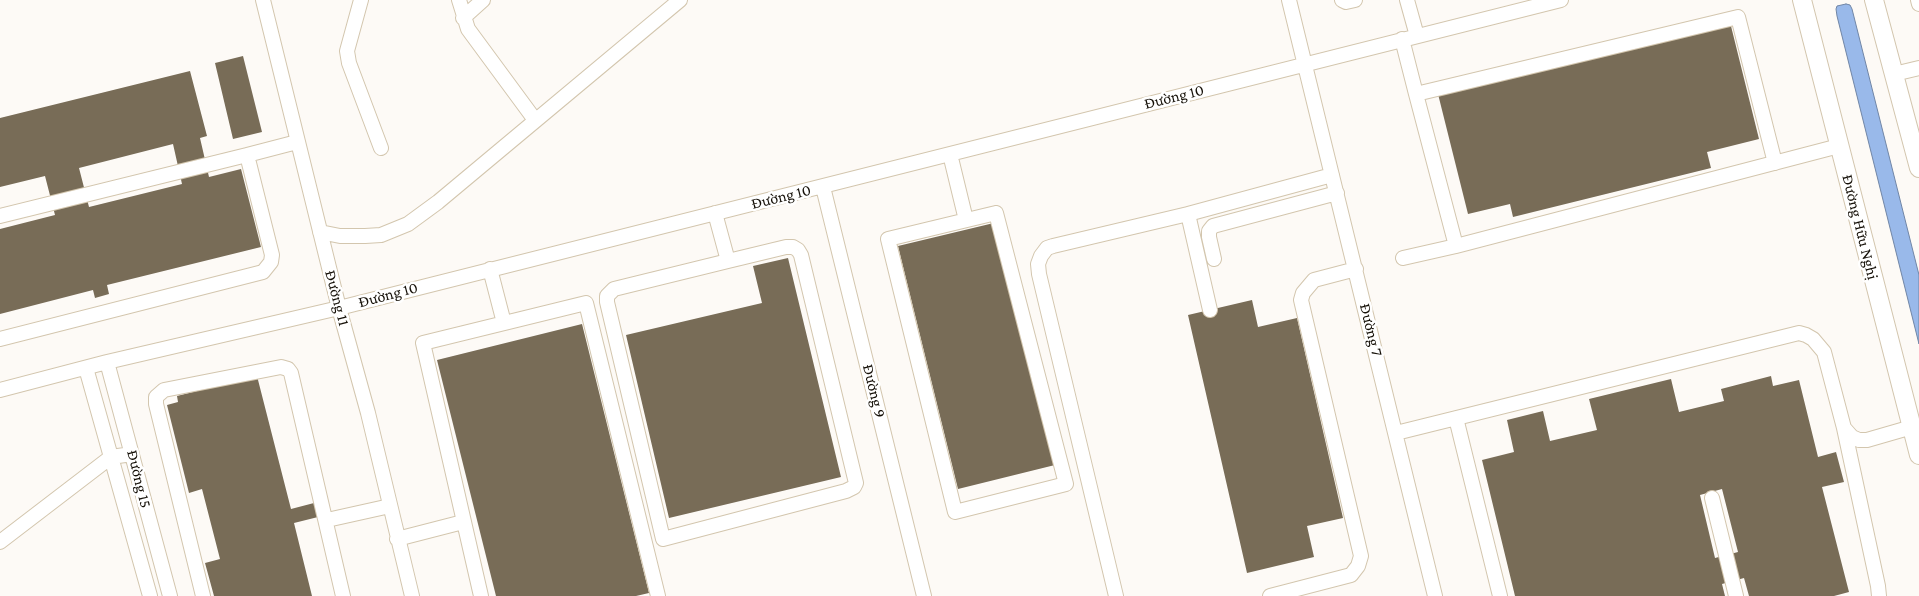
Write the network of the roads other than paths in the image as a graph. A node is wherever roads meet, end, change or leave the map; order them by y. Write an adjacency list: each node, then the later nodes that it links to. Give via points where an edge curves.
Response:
1 (263, 0): 21 (street, Đường 11)
2 (362, 0): 23 (street, via 348,51 349,63)
3 (459, 0): 13 (street)
4 (484, 0): 13 (street)
5 (680, 0): 20 (street)
6 (1289, 0): 16 (street, Đường 7)
7 (1342, 0): 8 (street)
8 (1355, 0)
9 (1407, 0): 14 (street)
10 (1561, 0): 14 (street, Đường 10)
11 (1802, 0): 22 (main road, Đường Hữu Nghị)
12 (1874, 0): 18 (main road)
13 (463, 18): 20 (street)
14 (1417, 36): 15 (street, Đường 10)
15 (1402, 39): 16 (street, Đường 10); 19 (street)
16 (1305, 64): 24 (street, Đường 10); 28 (street, Đường 7)
17 (1919, 68): 18 (street)
18 (1894, 74): 27 (main road)
19 (1416, 94): 26 (street, via 1738,17); 36 (street)
20 (535, 120): 35 (street, via 408,224 381,235 340,236)
21 (298, 142): 25 (street); 35 (street, Đường 11)
22 (1840, 146): 26 (street); 50 (main road, Đường Hữu Nghị)
23 (381, 148)
24 (950, 154): 29 (street, Đường 10); 34 (street)
25 (247, 155): 33 (street); 45 (street, via 272,255 264,272)
26 (1775, 163): 36 (street)
27 (1919, 168)
28 (1332, 175): 30 (street, Đường 7); 32 (street)
29 (823, 187): 31 (street, Đường 10); 69 (street, Đường 9)
30 (1337, 193): 38 (street, via 1213,226 1209,237); 41 (street, Đường 7)
31 (715, 213): 39 (street); 40 (street, Đường 10)
32 (1188, 214): 43 (street); 70 (street, via 1053,246 1047,248 1038,264)
33 (0, 216)
34 (966, 220): 34 (street, via 888,239 956,512 1066,484 996,213)
35 (320, 232): 42 (street, Đường 11)
36 (1456, 246): 37 (street)
37 (1403, 258)
38 (1214, 259)
39 (728, 261): 39 (street, via 786,247 793,247 801,255 856,483 854,488 846,491 663,538 607,296 614,289)
40 (490, 269): 42 (street, Đường 10); 44 (street)
41 (1356, 269): 52 (street, Đường 7); 71 (street, via 1314,280 1301,300 1361,556 1351,575)
42 (339, 308): 46 (street, Đường 10); 57 (street, Đường 11)
43 (1210, 310)
44 (504, 323): 59 (street, via 423,343); 68 (street, via 586,303)
45 (0, 339)
46 (108, 362): 47 (street, Đường 10); 53 (street, Đường 15)
47 (86, 368): 48 (street, Đường 10); 55 (street, Đường 15)
48 (0, 390)
49 (1456, 418): 51 (street, via 1799,333 1813,339 1824,352); 52 (street); 73 (street)
50 (1912, 427): 51 (street, via 1867,440 1852,437); 54 (main road, Đường Hữu Nghị)
51 (1844, 428): 75 (street)
52 (1396, 433): 72 (street, Đường 7)
53 (132, 454): 55 (street); 63 (street, Đường 15)
54 (1919, 455)
55 (111, 457): 61 (street); 62 (street, Đường 15)
56 (1712, 498): 74 (street)
57 (390, 506): 58 (street); 60 (street, Đường 11)
58 (327, 520): 64 (street, via 288,369 281,367 164,390 156,398 156,404); 65 (street)
59 (463, 522): 60 (street); 67 (street)
60 (397, 539): 66 (street, Đường 11)
61 (0, 542)
62 (150, 596)
63 (170, 596)
64 (203, 596)
65 (343, 596)
66 (412, 596)
67 (481, 596)
68 (658, 596)
69 (924, 596)
70 (1116, 596)
71 (1270, 596)
72 (1435, 596)
73 (1500, 596)
74 (1736, 596)
75 (1879, 596)

